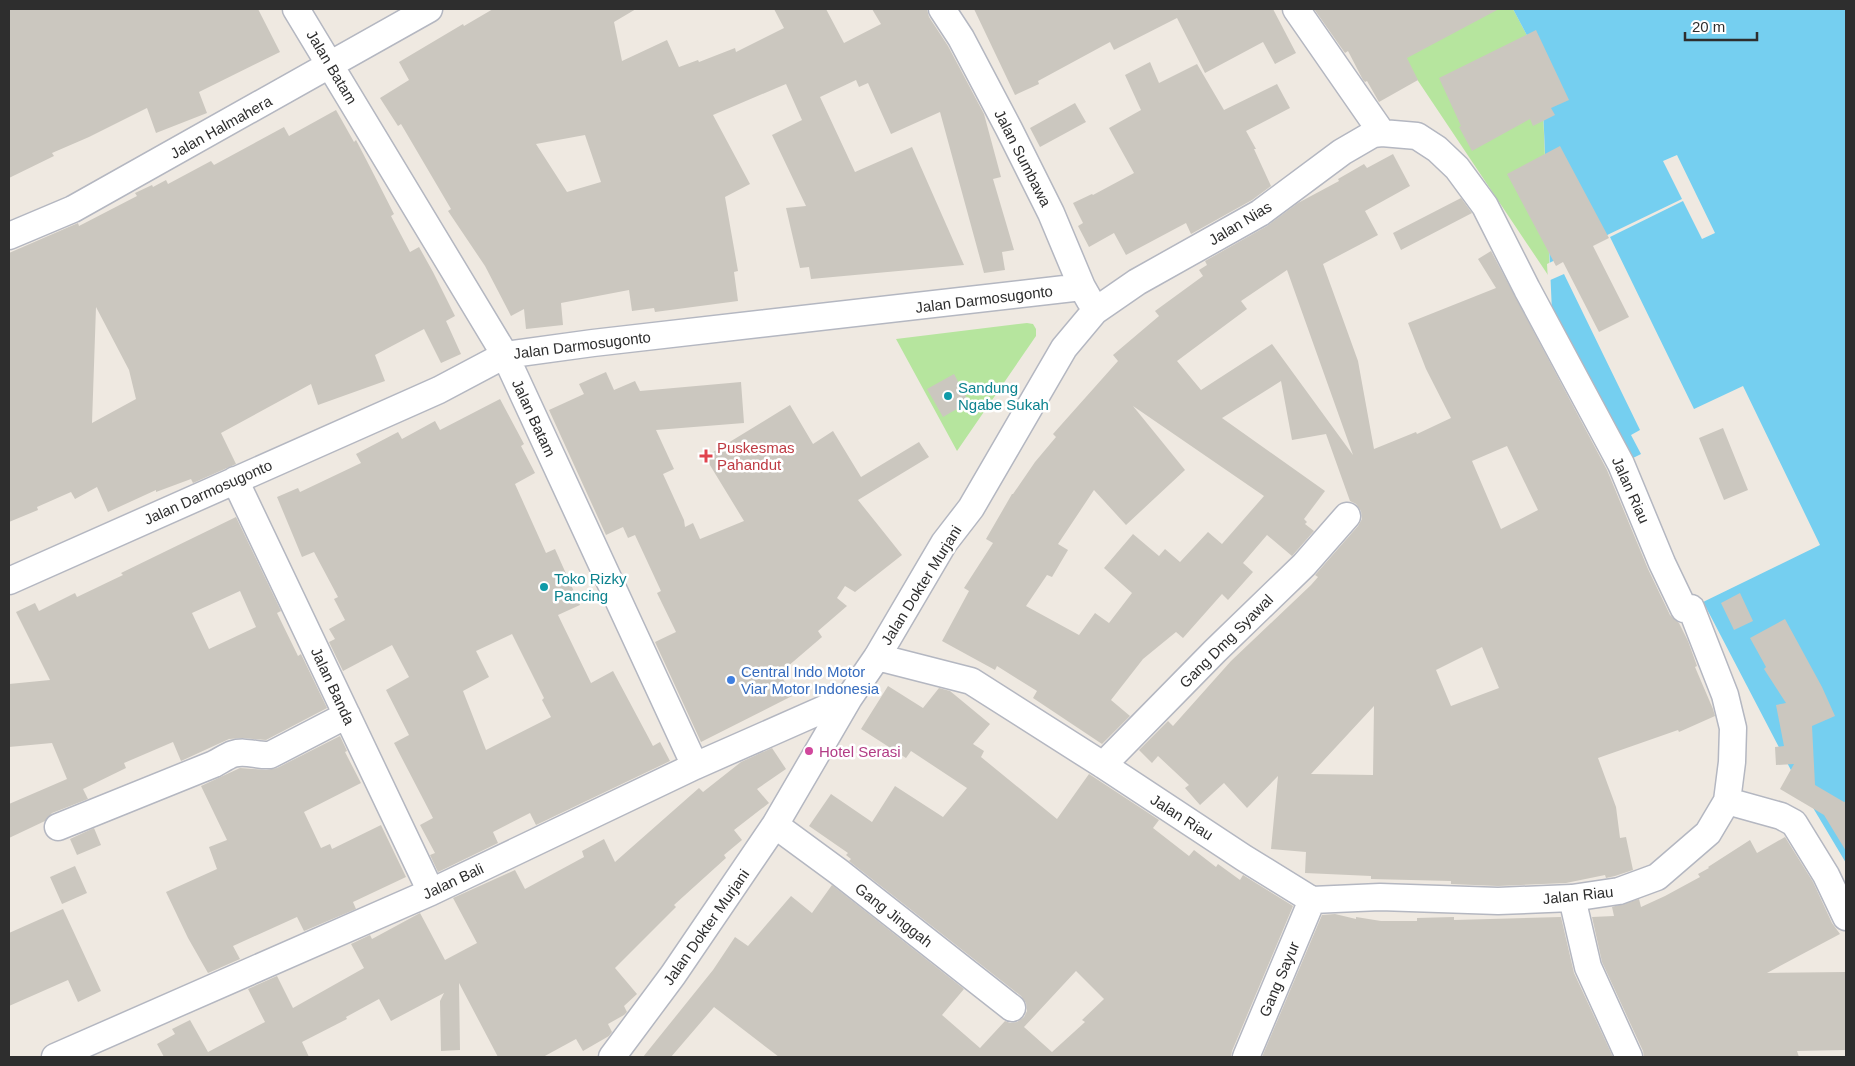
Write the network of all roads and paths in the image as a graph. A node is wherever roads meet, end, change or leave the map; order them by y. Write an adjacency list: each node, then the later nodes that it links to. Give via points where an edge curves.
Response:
1 (296, 9): 5 (street, Jalan Batam)
2 (429, 9): 5 (street, Jalan Halmahera)
3 (942, 9): 8 (street, Jalan Sumbawa, via 1009,129 1051,213)
4 (1296, 9): 6 (street)
5 (331, 65): 7 (street, Jalan Halmahera, via 73,209); 10 (street, Jalan Batam)
6 (1382, 133): 9 (street, Jalan Nias, via 1373,134 1342,152 1260,213 1137,282); 19 (street, Jalan Riau, via 1417,136 1437,149 1457,168 1485,206 1621,464 1684,609 1691,608 1725,695 1733,728)
7 (9, 236)
8 (1082, 288): 9 (street, Jalan Sumbawa); 10 (street, Jalan Darmosugonto, via 593,342)
9 (1095, 311): 14 (street, Jalan Dokter Murjani, via 1064,348 971,508 944,543)
10 (505, 355): 11 (street, Jalan Darmosugonto, via 439,390); 18 (street, Jalan Batam)
11 (235, 480): 13 (street, Jalan Darmosugonto); 16 (street, Jalan Banda)
12 (1348, 516): 17 (street, Gang Dmg Syawal, via 1304,565)
13 (9, 581)
14 (877, 657): 15 (street, Jalan Dokter Murjani); 17 (street, Jalan Riau, via 970,682)
15 (849, 698): 18 (street, Jalan Bali); 20 (street, Jalan Dokter Murjani)
16 (347, 715): 21 (street, via 270,755 233,754); 22 (street, Jalan Banda)
17 (1103, 765): 24 (street, Jalan Riau)
18 (694, 766): 22 (street, Jalan Bali)
19 (1727, 801): 23 (street, Jalan Riau, via 1708,833 1657,877 1619,892); 25 (street, via 1781,816 1794,823 1826,875)
20 (775, 825): 26 (street, Gang Jinggah, via 840,872); 28 (street, Jalan Dokter Murjani, via 674,975)
21 (58, 827)
22 (431, 892): 27 (street, Jalan Bali)
23 (1572, 898): 24 (street, Jalan Riau); 30 (street, via 1588,967)
24 (1312, 900): 29 (street, Gang Sayur)
25 (1846, 917)
26 (1012, 1008)
27 (55, 1057)
28 (612, 1057)
29 (1246, 1057)
30 (1629, 1057)

